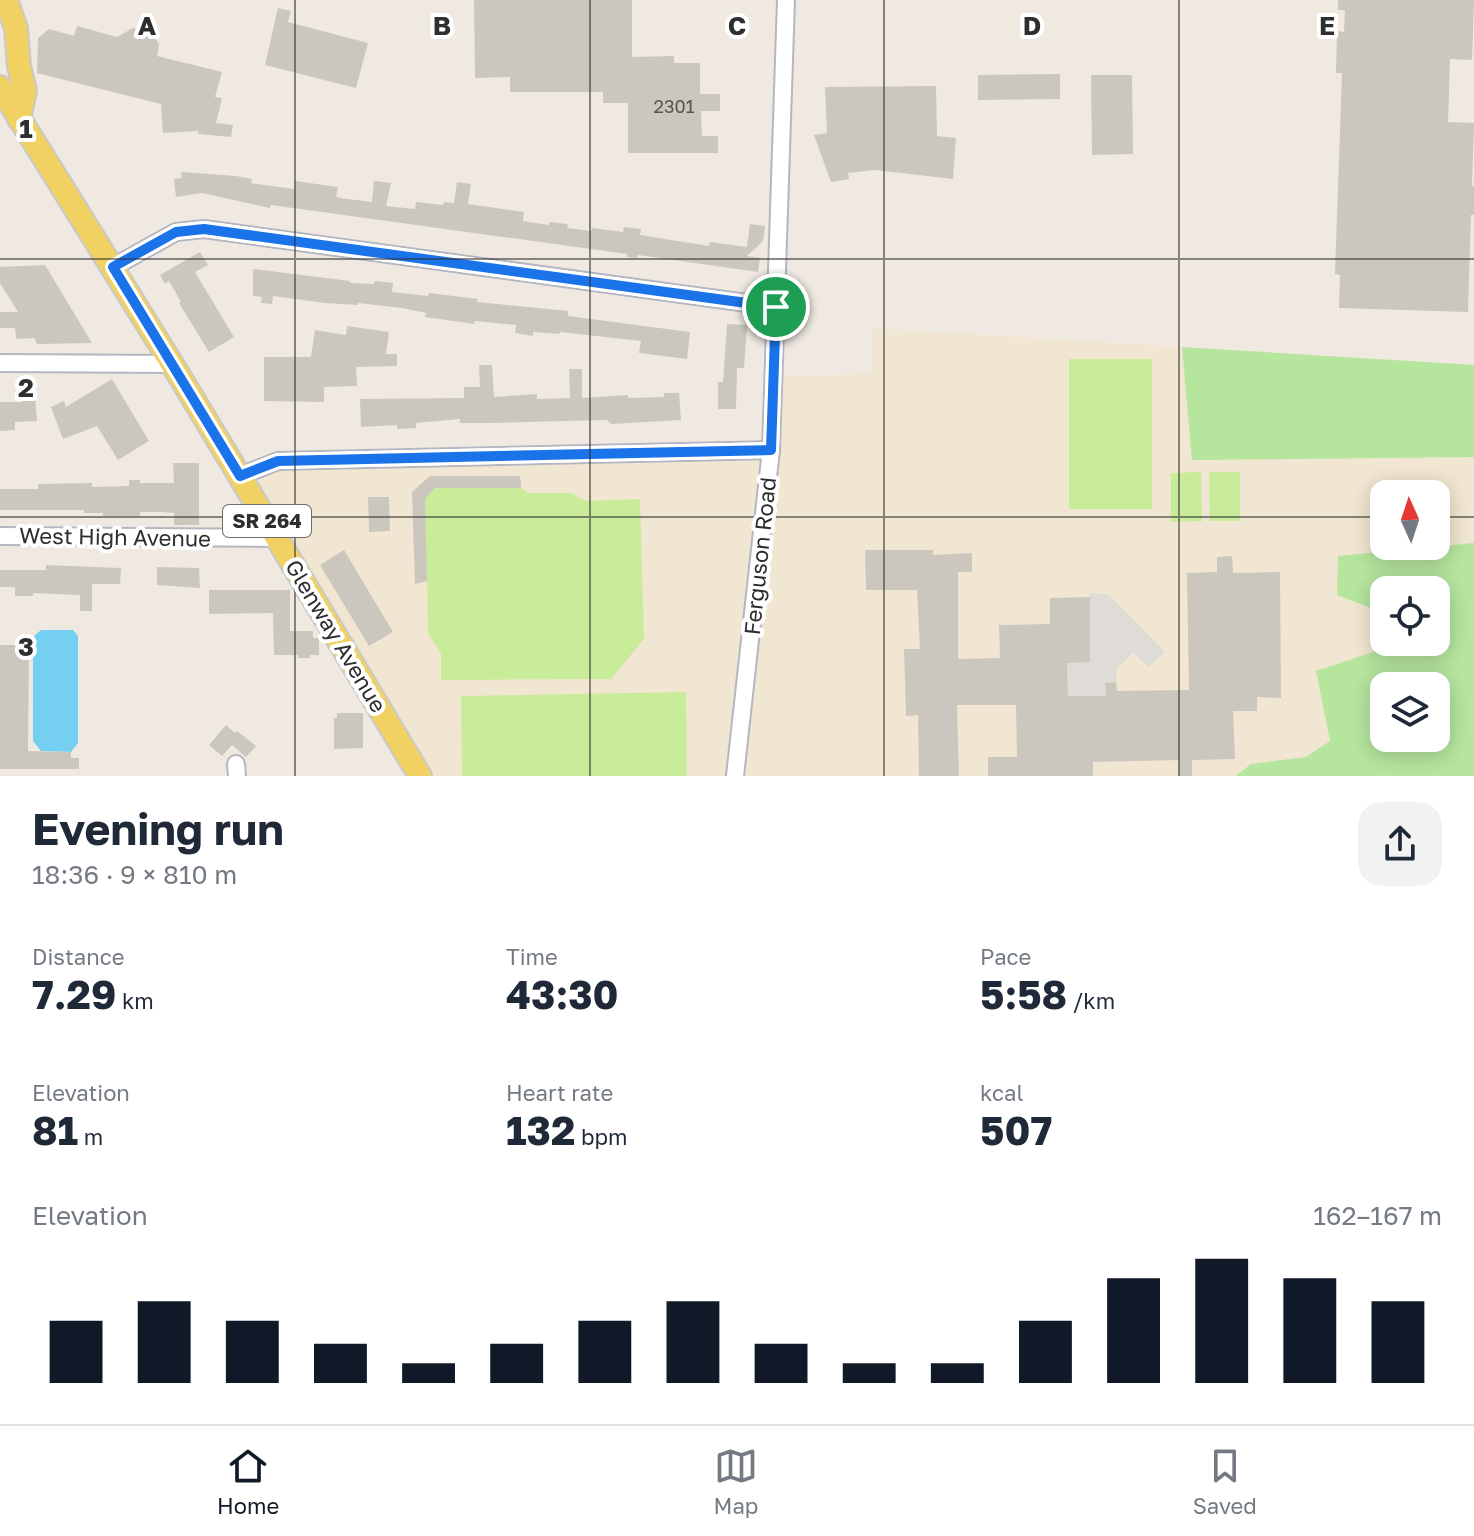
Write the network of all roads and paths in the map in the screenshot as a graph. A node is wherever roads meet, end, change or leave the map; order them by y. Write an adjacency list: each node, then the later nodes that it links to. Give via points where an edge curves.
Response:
1 (5, 0): 3 (street); 5 (main road, via 16,28 25,91)
2 (786, 0): 7 (street, Ferguson Road)
3 (0, 11)
4 (0, 87): 5 (main road, Glenway Avenue / SR 264)
5 (19, 119): 6 (main road, Glenway Avenue / SR 264)
6 (113, 267): 7 (street, via 176,232 204,229); 9 (main road, Glenway Avenue / SR 264)
7 (776, 307): 10 (street, Ferguson Road)
8 (0, 363): 9 (street)
9 (172, 364): 11 (main road, Glenway Avenue / SR 264)
10 (771, 450): 11 (street, via 278,461); 15 (street, Ferguson Road)
11 (240, 476): 13 (main road, Glenway Avenue / SR 264)
12 (0, 536): 13 (street, West High Avenue)
13 (278, 538): 14 (main road, Glenway Avenue / SR 264)
14 (420, 776)
15 (735, 776)

